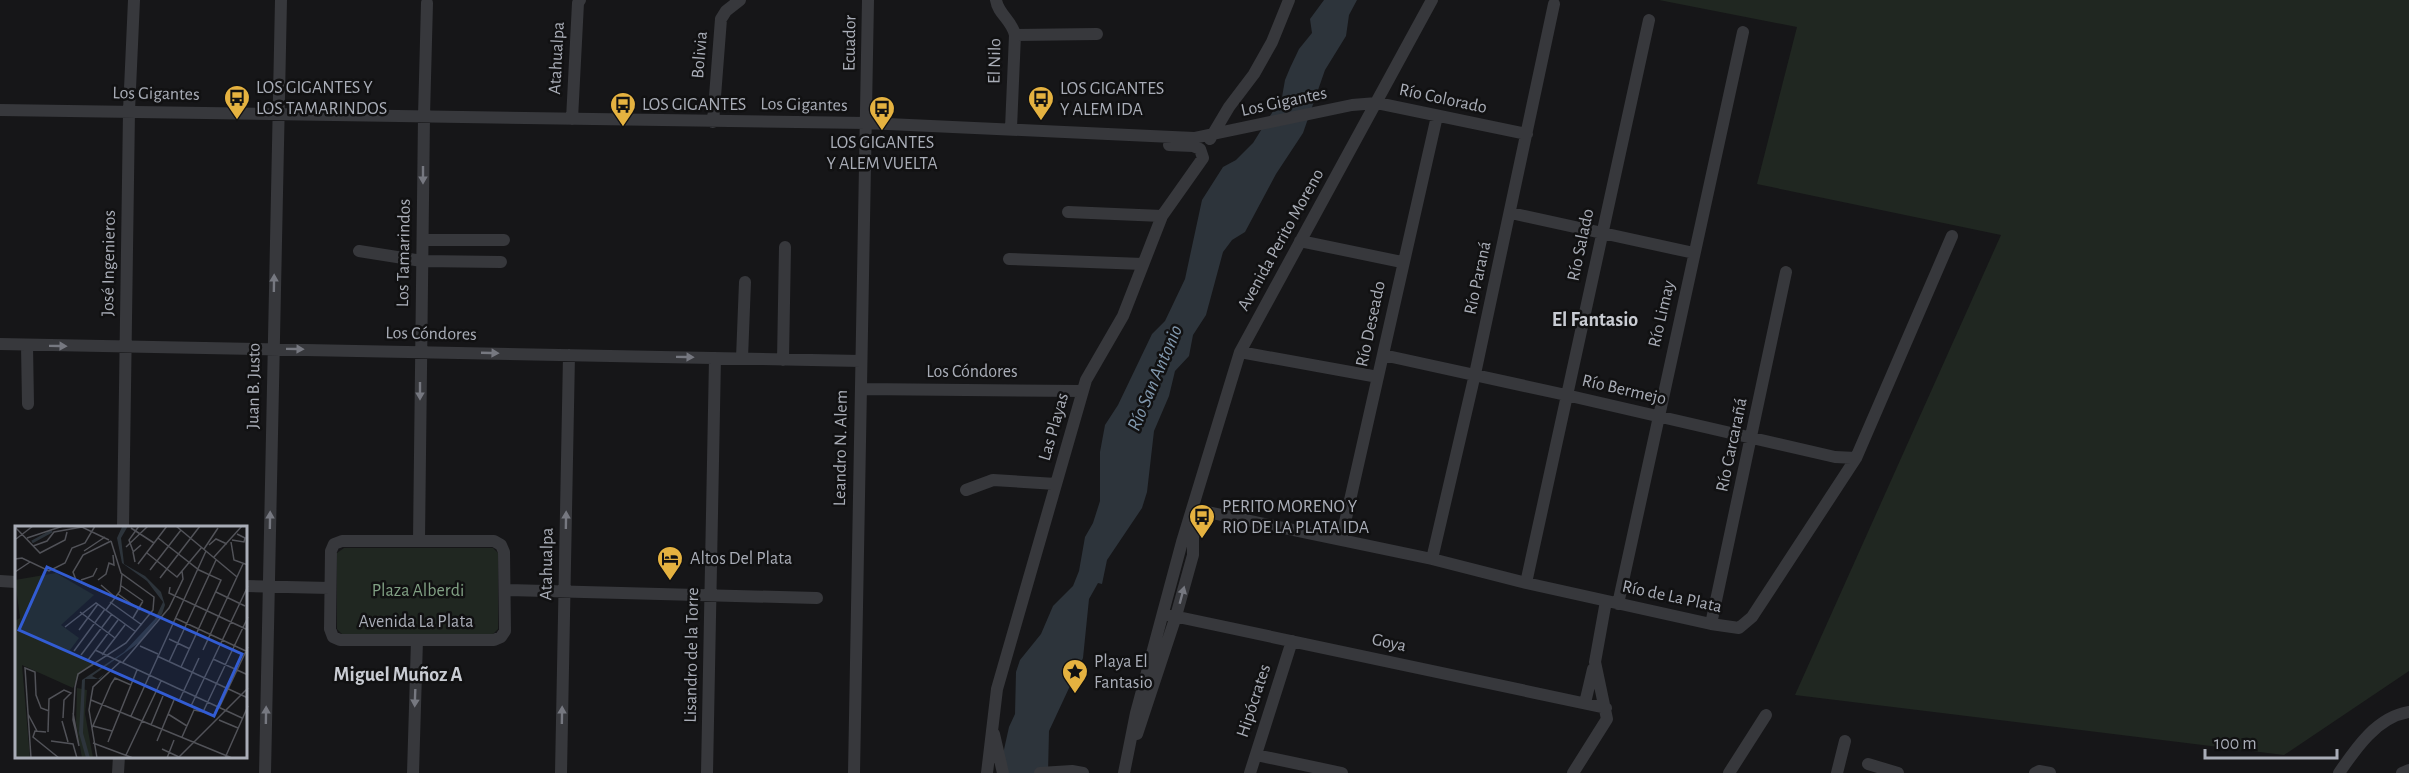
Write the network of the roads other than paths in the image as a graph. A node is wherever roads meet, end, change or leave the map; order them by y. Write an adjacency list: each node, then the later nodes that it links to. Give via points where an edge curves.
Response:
1 (134, 0): 18 (street, José Ingenieros)
2 (281, 0): 19 (street, Juan B. Justo)
3 (580, 0): 22 (street, Atahualpa)
4 (740, 0): 23 (street, Bolivia, via 721,19)
5 (868, 0): 24 (street, Ecuador)
6 (996, 0): 14 (street, El Nilo)
7 (1289, 0): 28 (street, Las Playas, via 1272,42 1229,107)
8 (1432, 0): 15 (street, Avenida Perito Moreno)
9 (427, 3): 20 (street, Los Tamarindos)
10 (1554, 4): 27 (street, Río Paraná)
11 (1649, 21): 32 (street, Río Salado)
12 (1743, 32): 39 (street, Río Limay)
13 (1097, 34): 14 (street)
14 (1015, 35): 25 (street, El Nilo)
15 (1377, 103): 16 (street, Río Colorado); 21 (street, Río Colorado); 36 (street, Avenida Perito Moreno)
16 (1352, 105): 26 (street, Los Gigantes, via 1208,136)
17 (0, 110): 18 (street, Los Gigantes)
18 (129, 111): 19 (street, Los Gigantes); 49 (street, José Ingenieros)
19 (277, 115): 20 (street, Los Gigantes); 50 (street, Juan B. Justo, one-way to 19)
20 (424, 116): 22 (street, Los Gigantes); 34 (street, Los Tamarindos, one-way to 34)
21 (1437, 116): 27 (street, Río Colorado); 43 (street, Río Deseado)
22 (572, 119): 23 (street, Los Gigantes)
23 (713, 122): 24 (street, Los Gigantes)
24 (866, 123): 25 (street, Los Gigantes); 58 (street, Leandro N. Alem)
25 (1011, 128): 26 (street, Los Gigantes)
26 (1109, 134): 28 (street, via 1131,141 1193,146)
27 (1527, 134): 30 (street, Río Paraná)
28 (1203, 156): 31 (street, Las Playas)
29 (1068, 212): 31 (street)
30 (1510, 213): 32 (street); 59 (street, Río Paraná)
31 (1162, 216): 44 (street, Las Playas)
32 (1602, 233): 39 (street); 63 (street, Río Salado)
33 (1952, 236): 67 (street, Río de La Plata)
34 (423, 240): 35 (street); 41 (street, Los Tamarindos)
35 (504, 240)
36 (1300, 241): 43 (street); 52 (street, Avenida Perito Moreno)
37 (785, 247): 57 (street)
38 (359, 252): 41 (street)
39 (1694, 253): 65 (street, Río Limay)
40 (1009, 259): 44 (street)
41 (422, 261): 42 (street); 51 (street, Los Tamarindos)
42 (501, 262)
43 (1402, 262): 54 (street, Río Deseado)
44 (1143, 264): 62 (street, Las Playas, via 1123,316)
45 (1786, 272): 66 (street, Río Carcarañá)
46 (745, 282): 56 (street)
47 (0, 344): 48 (street, Los Cóndores)
48 (27, 345): 49 (street, Los Cóndores, one-way to 49); 64 (street)
49 (126, 346): 50 (street, Los Cóndores); 71 (street, José Ingenieros)
50 (273, 349): 51 (street, Los Cóndores, one-way to 51); 79 (street, Juan B. Justo, one-way to 50)
51 (421, 351): 53 (street, Los Cóndores, one-way to 53); 72 (street, Los Tamarindos, one-way to 72)
52 (1240, 352): 60 (street); 70 (street, Avenida Perito Moreno)
53 (569, 356): 55 (street, Los Cóndores, one-way to 55); 82 (street, Atahualpa, one-way to 53)
54 (1383, 356): 59 (street, Río Bermejo); 60 (street, Río Deseado)
55 (715, 358): 56 (street, Los Cóndores); 83 (street, Lisandro de la Torre)
56 (742, 358): 57 (street, Los Cóndores)
57 (783, 360): 58 (street, Los Cóndores)
58 (861, 362): 61 (street, Leandro N. Alem)
59 (1475, 374): 63 (street, Río Bermejo); 74 (street, Río Paraná)
60 (1378, 377): 73 (street, Río Deseado)
61 (861, 389): 62 (street, Los Cóndores); 107 (street, Leandro N. Alem)
62 (1083, 391): 68 (street, Las Playas)
63 (1566, 395): 65 (street, Río Bermejo); 77 (street, Río Salado)
64 (28, 404)
65 (1658, 416): 66 (street, Río Bermejo); 85 (street, Río Limay)
66 (1752, 437): 67 (street, Río Bermejo); 87 (street, Río Carcarañá)
67 (1856, 459): 87 (street, Río de La Plata, via 1748,623 1739,628)
68 (1056, 484): 69 (street, via 993,480); 95 (street, Las Playas, via 997,689)
69 (966, 490)
70 (1194, 509): 73 (street, Río de La Plata); 86 (street, Avenida Perito Moreno, via 1193,555)
71 (123, 526)
72 (419, 540): 80 (street, Avenida La Plata, via 338,542 332,551); 81 (street, Avenida La Plata, via 499,543 504,552)
73 (1341, 540): 74 (street, Río de La Plata)
74 (1432, 559): 77 (street, Río de La Plata)
75 (0, 581): 76 (street)
76 (15, 582)
77 (1526, 583): 85 (street, Río de La Plata)
78 (248, 586): 79 (street)
79 (269, 586): 80 (street); 103 (street, Juan B. Justo, one-way to 79)
80 (330, 588): 88 (street, Avenida La Plata, via 333,637)
81 (505, 590): 82 (street); 88 (street, Avenida La Plata, via 505,631 498,639)
82 (564, 591): 83 (street); 105 (street, Atahualpa, one-way to 82)
83 (711, 595): 84 (street); 106 (street, Lisandro de la Torre)
84 (817, 598)
85 (1612, 603): 87 (street, Río de La Plata); 90 (street, Río Limay)
86 (1170, 615): 89 (street, Goya); 112 (street, Avenida Perito Moreno, via 1144,717)
87 (1711, 624)
88 (417, 640): 104 (street, one-way to 104)
89 (1292, 641): 91 (street, Goya); 97 (street, Hipócrates)
90 (1595, 662): 91 (street, Río Limay); 92 (street)
91 (1585, 703): 92 (street, Goya)
92 (1606, 708): 115 (street, via 1605,725)
93 (2409, 712): 100 (street, via 2376,728)
94 (1766, 715): 116 (street)
95 (992, 727): 108 (street, Las Playas); 109 (street)
96 (1845, 741): 117 (street)
97 (1256, 755): 113 (street, Hipócrates); 114 (street)
98 (119, 758): 102 (street)
99 (1868, 764): 118 (street)
100 (2348, 767): 121 (street)
101 (2409, 770): 122 (street)
102 (118, 773)
103 (265, 773)
104 (413, 773)
105 (561, 773)
106 (707, 773)
107 (854, 773)
108 (987, 773)
109 (1003, 773)
110 (1040, 773): 111 (street)
111 (1083, 773)
112 (1124, 773)
113 (1250, 773)
114 (1342, 773)
115 (1573, 773)
116 (1729, 773)
117 (1837, 773)
118 (1898, 773)
119 (2035, 773): 120 (street)
120 (2050, 773)
121 (2339, 773)
122 (2402, 773)

